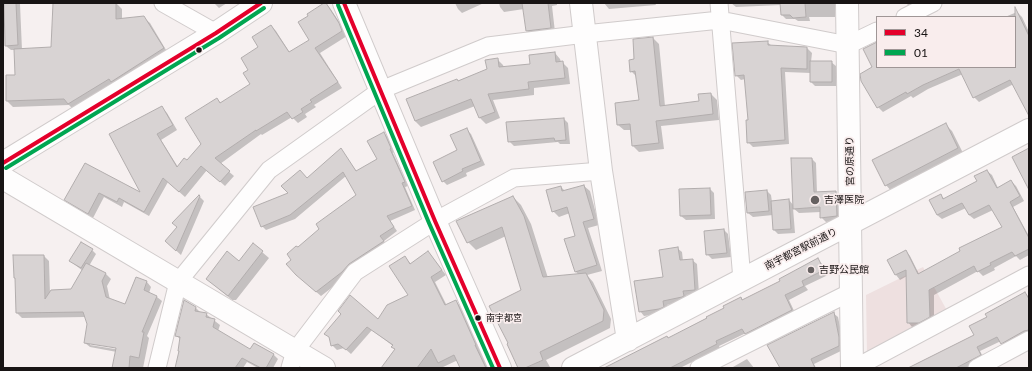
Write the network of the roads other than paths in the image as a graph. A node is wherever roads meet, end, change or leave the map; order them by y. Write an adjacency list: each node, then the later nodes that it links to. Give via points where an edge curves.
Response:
1 (163, 3): 10 (street)
2 (261, 3): 10 (street)
3 (344, 3): 13 (street)
4 (581, 3): 11 (street)
5 (847, 3): 12 (street, 宮の原通り)
6 (933, 3): 8 (street)
7 (720, 11): 11 (street); 12 (street); 21 (street)
8 (907, 16)
9 (876, 31): 12 (street)
10 (216, 33): 15 (street)
11 (585, 34): 13 (street, via 488,46); 16 (street)
12 (848, 45): 19 (street, 宮の原通り)
13 (380, 90): 18 (street); 22 (street, via 270,170)
14 (1029, 130): 19 (street, 南宇都宮駅前通り)
15 (3, 164)
16 (601, 171): 18 (street, via 514,178); 24 (street)
17 (3, 178): 22 (street)
18 (435, 221): 26 (street, via 355,272); 29 (street)
19 (851, 224): 21 (street, 南宇都宮駅前通り); 23 (street, 宮の原通り)
20 (1029, 274): 32 (street)
21 (742, 280): 24 (street, 南宇都宮駅前通り)
22 (178, 282): 26 (street); 27 (street)
23 (851, 292): 31 (street); 32 (street, 宮の原通り)
24 (628, 340): 30 (street, 南宇都宮駅前通り)
25 (1029, 340): 33 (street)
26 (292, 360): 28 (street)
27 (157, 368)
28 (324, 368)
29 (500, 368)
30 (574, 368)
31 (699, 368)
32 (854, 368)
33 (977, 368)

